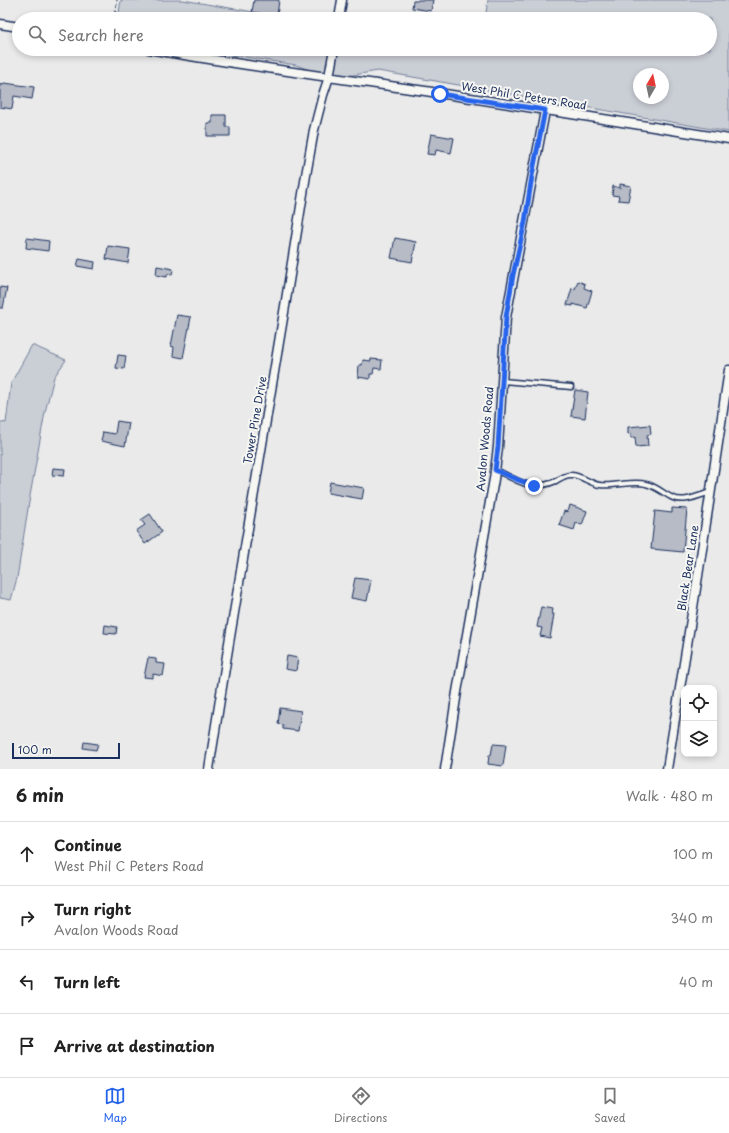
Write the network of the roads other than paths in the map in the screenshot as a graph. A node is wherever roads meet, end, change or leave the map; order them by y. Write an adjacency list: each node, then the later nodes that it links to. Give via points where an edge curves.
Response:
1 (342, 0): 2 (street)
2 (340, 12)
3 (0, 24): 4 (street)
4 (12, 26)
5 (191, 56): 7 (street, West Phil C Peters Road)
6 (333, 56): 7 (street, Tower Pine Drive)
7 (329, 77): 8 (street, West Phil C Peters Road); 15 (street, Tower Pine Drive, via 314,130 306,175)
8 (545, 110): 9 (street, West Phil C Peters Road); 11 (street, Avalon Woods Road, via 506,317)
9 (729, 139)
10 (729, 370): 14 (street, Black Bear Lane)
11 (502, 381): 12 (lane); 13 (street, Avalon Woods Road)
12 (571, 387)
13 (495, 470): 14 (lane, via 534,486 547,484 571,474 600,486 645,483 679,500); 16 (street, Avalon Woods Road)
14 (711, 492): 17 (street, Black Bear Lane)
15 (209, 769)
16 (446, 769)
17 (667, 769)

